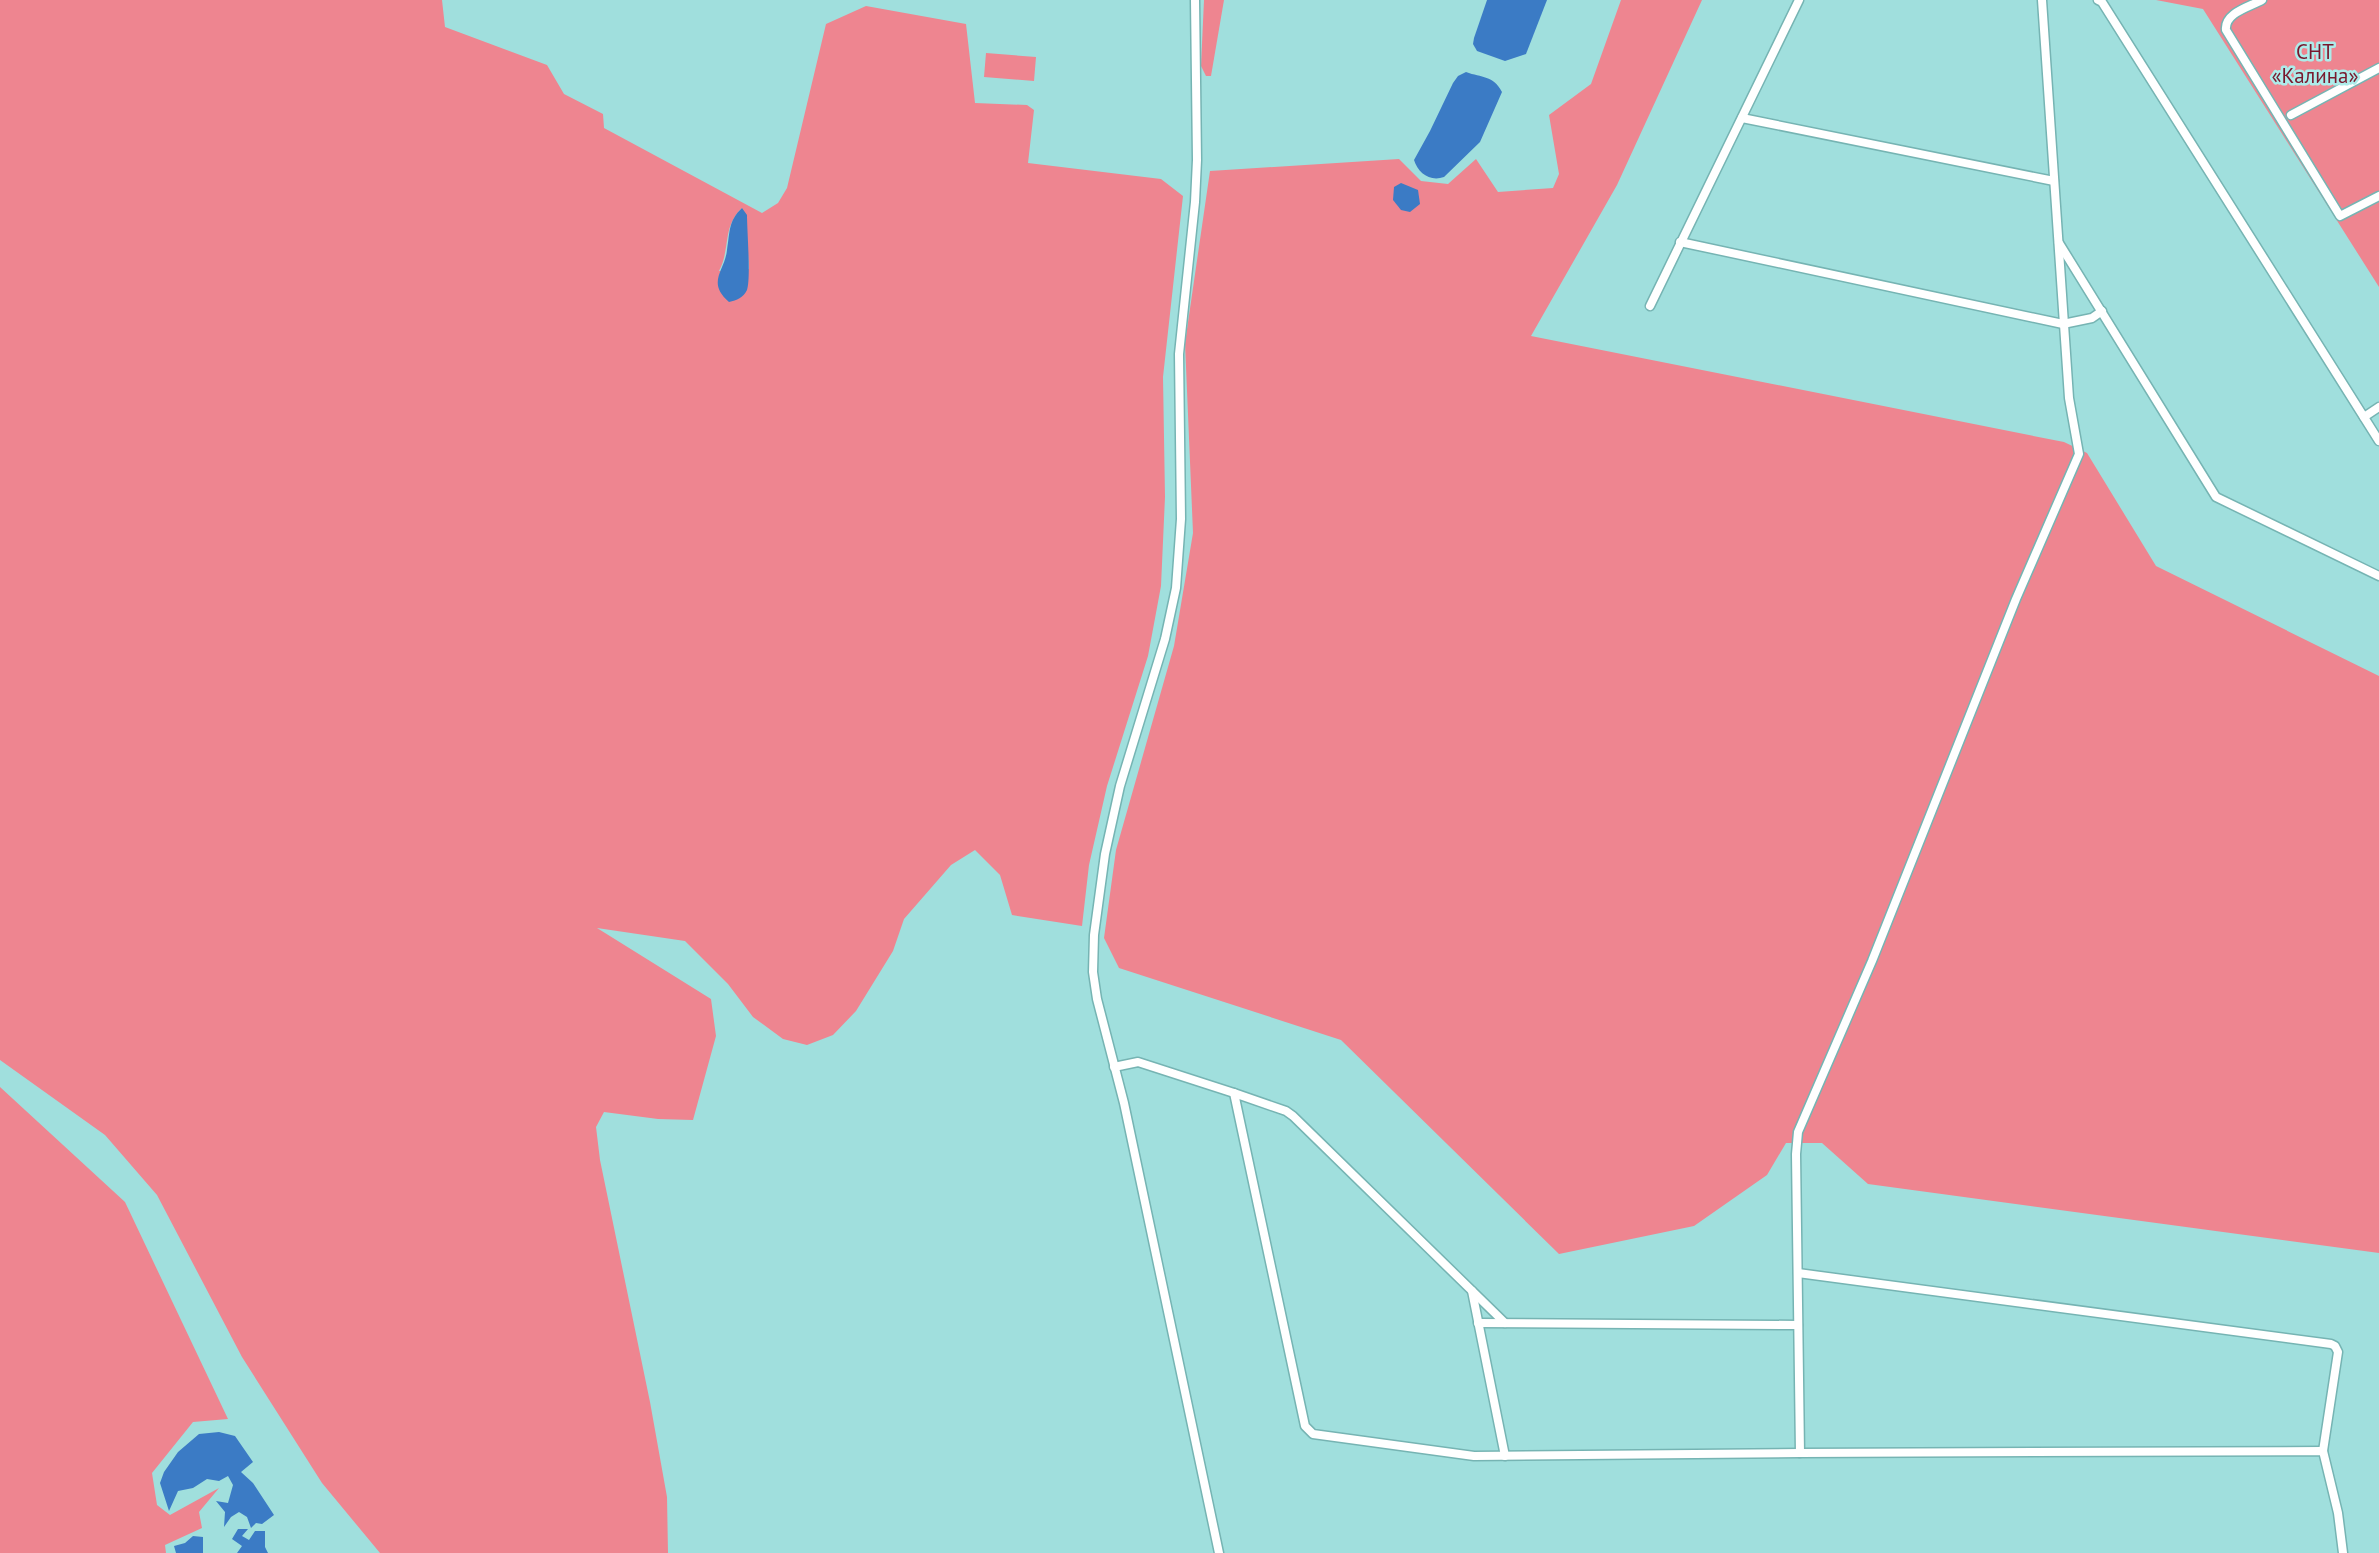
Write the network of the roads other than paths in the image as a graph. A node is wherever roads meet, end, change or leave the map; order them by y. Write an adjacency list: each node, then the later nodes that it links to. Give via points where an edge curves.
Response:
1 (1195, 0): 20 (street, via 1197,160 1179,354 1181,519 1176,587 1120,786 1094,935 1097,999)
2 (1799, 0): 8 (street)
3 (2042, 0): 9 (street)
4 (2098, 0): 17 (street)
5 (2262, 0): 10 (street, via 2229,17 2226,30 2340,216)
6 (2379, 68): 7 (street)
7 (2291, 115)
8 (1742, 118): 9 (street); 11 (street)
9 (2054, 181): 12 (street)
10 (2379, 196)
11 (1680, 242): 13 (street); 15 (street)
12 (2058, 242): 14 (street); 15 (street)
13 (1650, 306)
14 (2102, 311): 15 (street); 19 (street, via 2216,497)
15 (2063, 324): 22 (street, via 2068,398 2079,454 1872,961 1800,1124 1796,1154)
16 (2379, 407): 17 (street)
17 (2364, 417): 18 (street)
18 (2379, 441)
19 (2379, 576)
20 (1114, 1067): 21 (street, via 1138,1062); 30 (street)
21 (1234, 1093): 23 (street, via 1293,1116); 29 (street, via 1308,1431 1474,1456)
22 (1798, 1273): 26 (street); 27 (street, via 2331,1344 2338,1352)
23 (1471, 1289): 24 (street); 25 (street)
24 (1478, 1323): 25 (street); 29 (street)
25 (1506, 1323): 26 (street)
26 (1798, 1325): 28 (street)
27 (2323, 1451): 28 (street); 31 (street)
28 (1800, 1453): 29 (street)
29 (1505, 1456)
30 (1219, 1553)
31 (2343, 1553)

